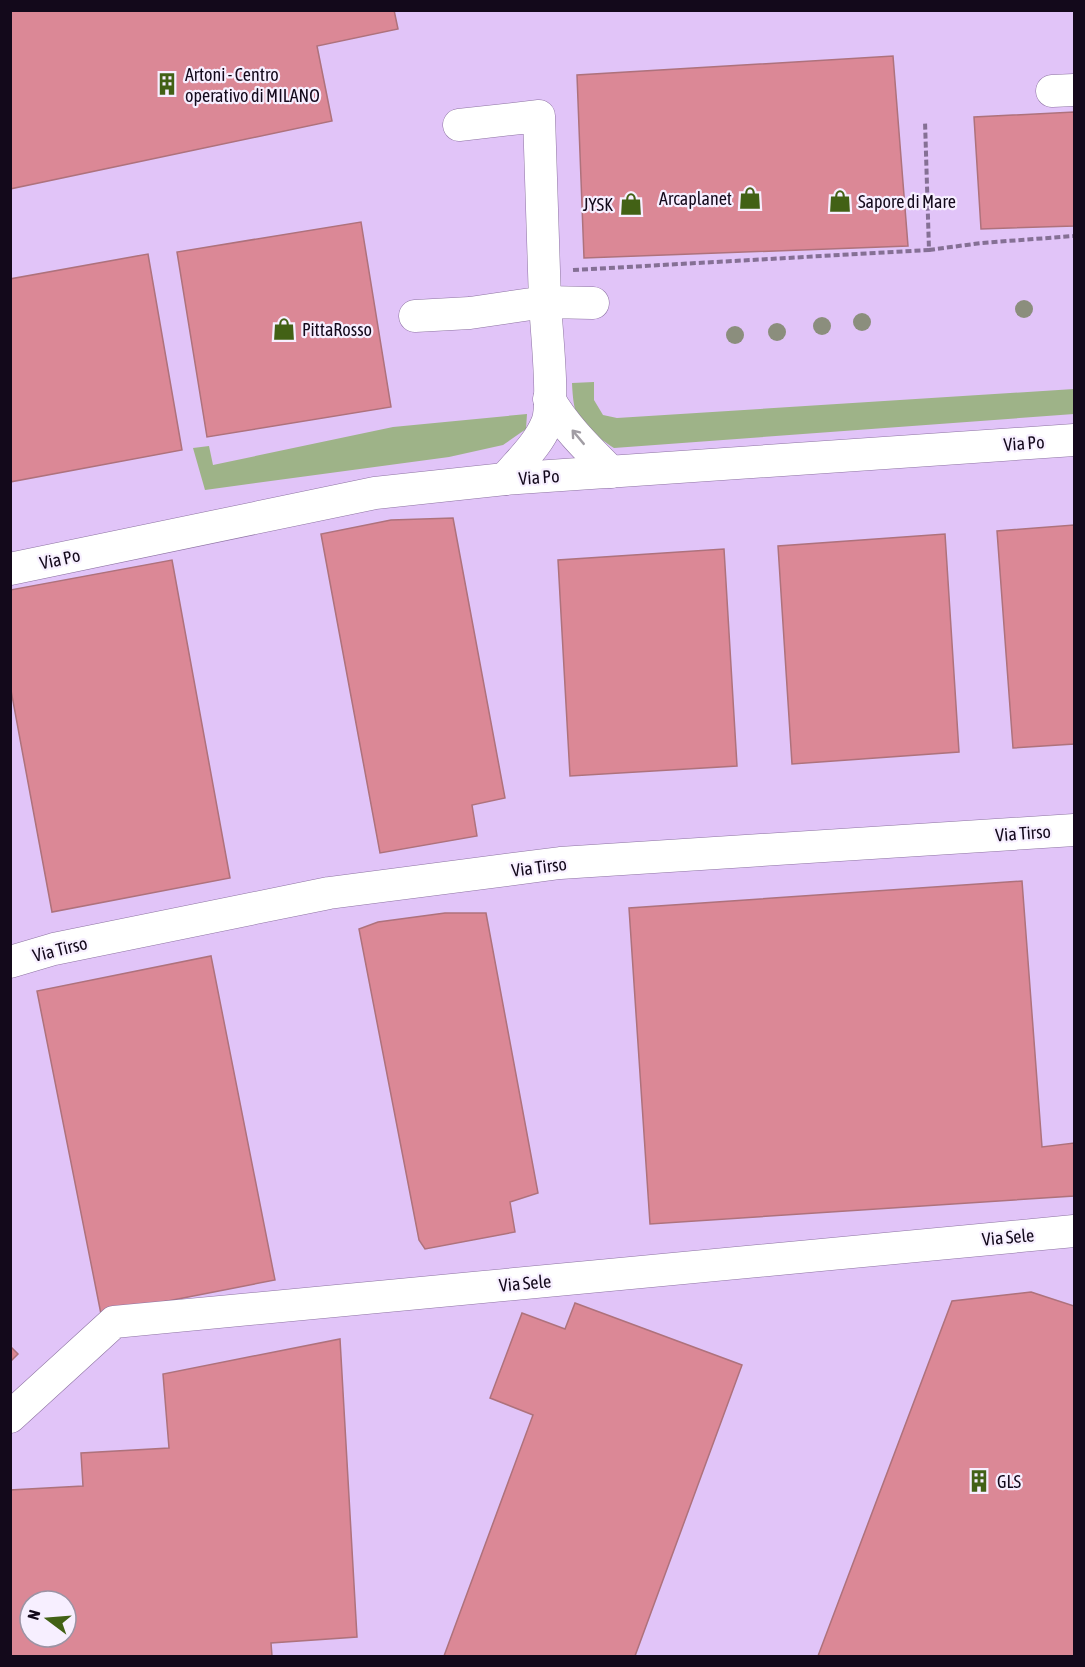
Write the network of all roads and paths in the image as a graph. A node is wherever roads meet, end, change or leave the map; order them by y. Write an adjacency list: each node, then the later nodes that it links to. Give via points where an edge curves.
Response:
1 (925, 121): 4 (path)
2 (459, 125): 6 (street, via 539,116)
3 (1074, 236): 4 (path)
4 (929, 250): 5 (path)
5 (569, 270)
6 (545, 302): 7 (street); 8 (street); 9 (street)
7 (593, 303)
8 (415, 316)
9 (549, 399): 11 (street, one-way to 9, via 559,416); 12 (street, via 548,421 537,442)
10 (1074, 440): 11 (street, Via Po)
11 (611, 472): 12 (street, Via Po)
12 (505, 479): 13 (street, Via Po, via 375,493)
13 (10, 569)
14 (1074, 830): 15 (street, Via Tirso, via 560,863 329,893 54,949)
15 (10, 962)
16 (1074, 1231): 17 (street, Via Sele, via 114,1322)
17 (10, 1417)

